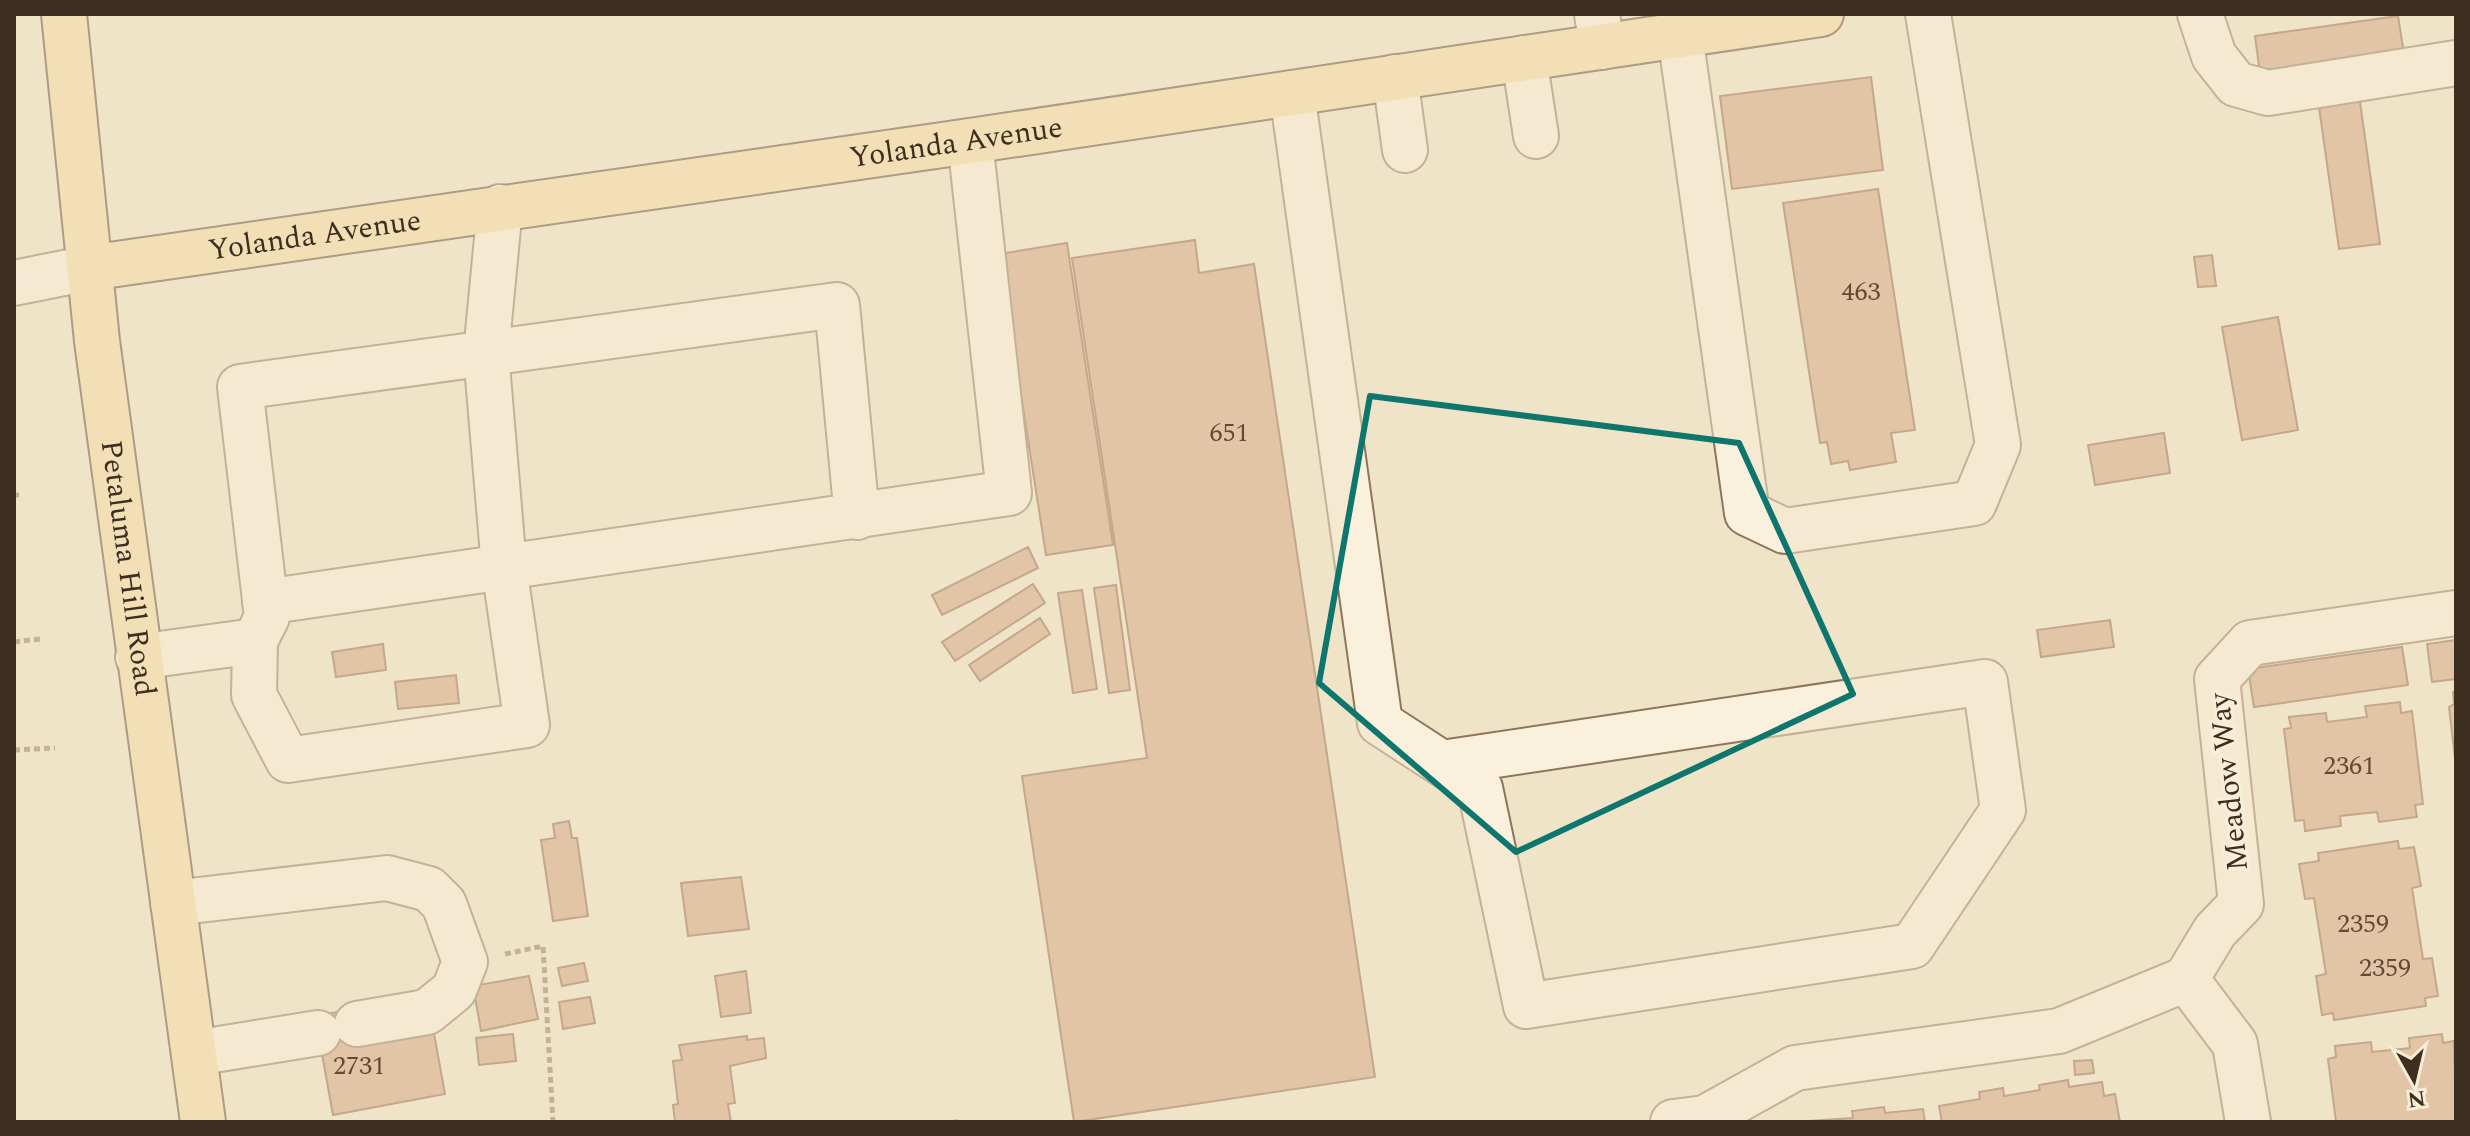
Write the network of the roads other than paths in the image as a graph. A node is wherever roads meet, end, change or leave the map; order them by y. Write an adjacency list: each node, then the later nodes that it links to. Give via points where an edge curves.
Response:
1 (64, 14): 15 (main road, Petaluma Hill Road)
2 (1821, 14): 6 (main road, Yolanda Avenue)
3 (1928, 14): 6 (street, via 1998,445 1974,503 1785,531 1747,513)
4 (2200, 14): 8 (street, via 2214,56 2236,84 2268,93)
5 (1600, 30): 6 (main road, Yolanda Avenue); 7 (main road, Yolanda Avenue)
6 (1680, 35)
7 (1524, 58): 9 (main road, Yolanda Avenue); 11 (street)
8 (2456, 63)
9 (1395, 77): 10 (main road, Yolanda Avenue); 13 (street)
10 (1292, 93): 12 (main road, Yolanda Avenue); 23 (street, via 1380,723)
11 (1536, 136)
12 (970, 141): 14 (main road, Yolanda Avenue); 18 (street, via 1009,493)
13 (1405, 150)
14 (500, 207): 15 (main road, Yolanda Avenue); 17 (street)
15 (89, 268): 16 (street); 22 (main road, Petaluma Hill Road)
16 (14, 283)
17 (486, 353): 18 (street, via 837,305); 19 (street); 21 (street, via 240,387)
18 (857, 517): 19 (street)
19 (504, 567): 21 (street); 21 (street, via 527,725 288,760 254,695)
20 (2456, 613): 25 (street, Meadow Way, via 2250,643 2217,679 2241,904 2215,931)
21 (260, 621): 22 (street)
22 (138, 657): 24 (main road, Petaluma Hill Road)
23 (1442, 763): 23 (street, via 1480,788 1526,1006 1912,946 2003,810 1985,682)
24 (173, 903): 26 (main road, Petaluma Hill Road); 26 (street, via 387,878 429,889 444,904 465,962 454,990 427,1012)
25 (2186, 979): 28 (street, via 2059,1031 1795,1068 1705,1118); 29 (street, via 2235,1044)
26 (195, 1053): 27 (main road, Petaluma Hill Road)
27 (203, 1122)
28 (1674, 1122)
29 (2248, 1122)

